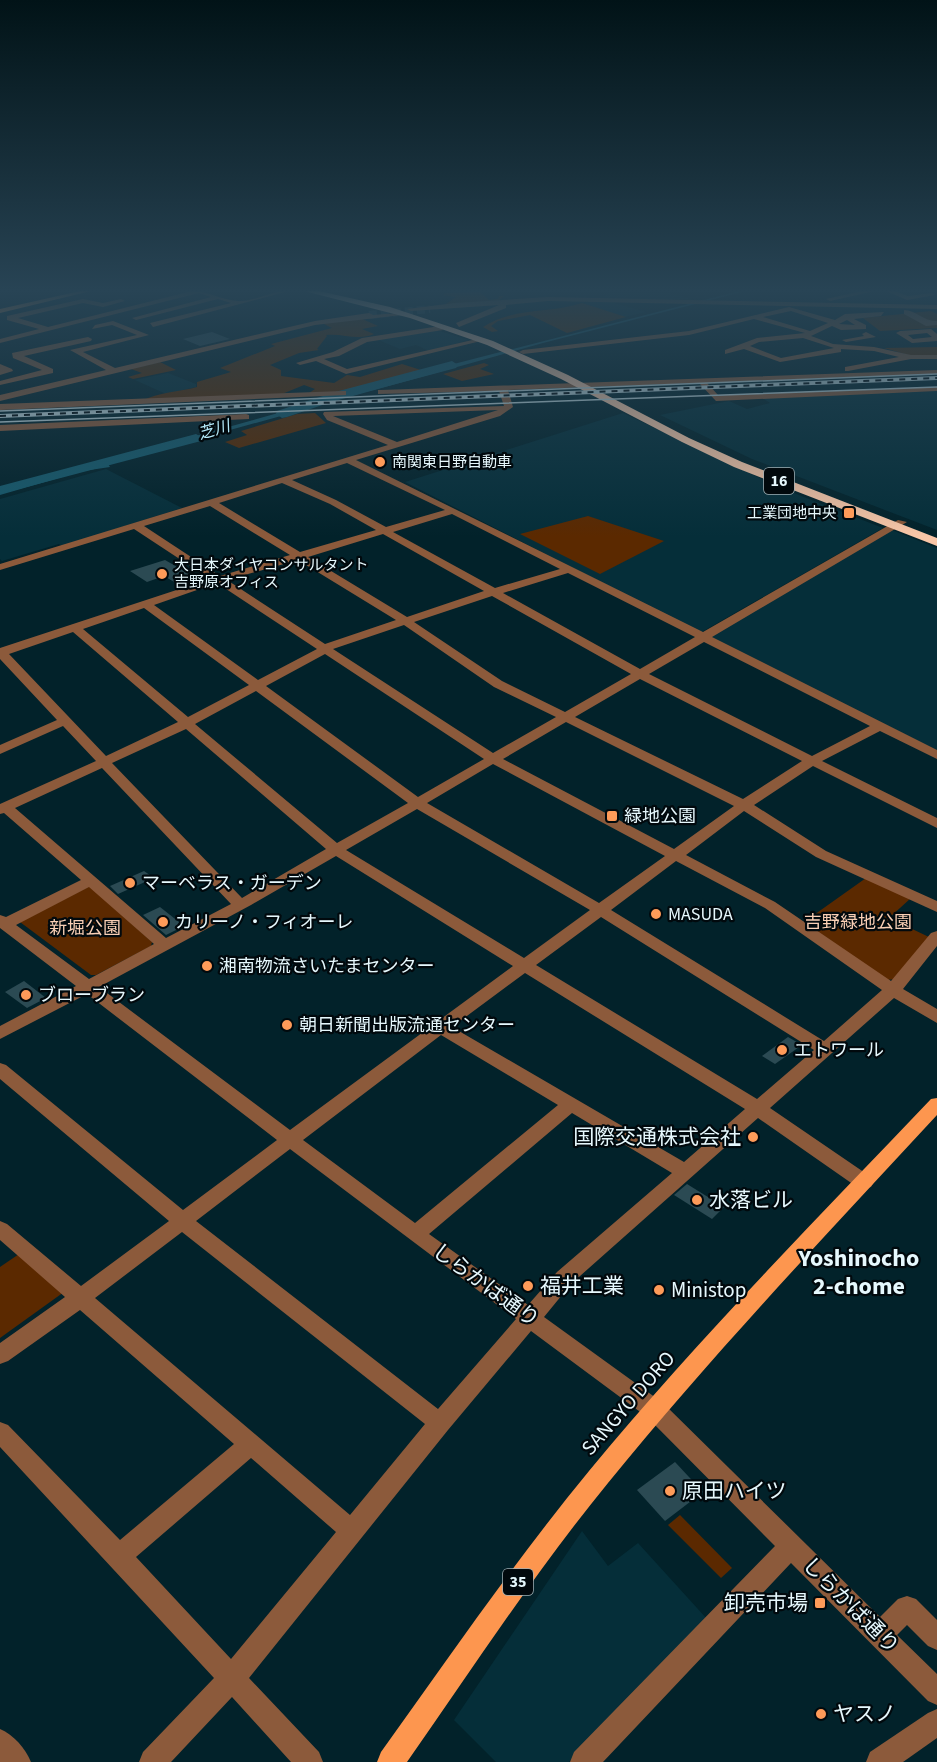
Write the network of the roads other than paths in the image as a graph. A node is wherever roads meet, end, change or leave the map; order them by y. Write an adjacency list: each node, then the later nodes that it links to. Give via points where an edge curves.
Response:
1 (41, 373): 10 (street)
2 (105, 373): 18 (street)
3 (557, 373): 11 (highway, 16)
4 (566, 373): 12 (highway, 16)
5 (779, 373): 9 (street)
6 (876, 373): 8 (street)
7 (904, 373): 8 (street)
8 (883, 374): 15 (street)
9 (701, 381): 12 (street); 15 (street, via 716,398)
10 (0, 384): 18 (street)
11 (578, 384): 12 (street); 13 (street); 29 (highway, 16, via 710,452)
12 (591, 384): 29 (highway, 16, via 719,450)
13 (506, 388): 16 (street); 20 (street, via 503,390)
14 (937, 389): 15 (street)
15 (901, 391)
16 (381, 392)
17 (343, 393): 21 (street)
18 (16, 394): 19 (street)
19 (0, 398)
20 (509, 406): 24 (street, via 496,414); 24 (street, via 327,414)
21 (0, 407)
22 (246, 417): 23 (street)
23 (0, 428)
24 (397, 445): 25 (street)
25 (348, 460): 26 (street); 28 (street)
26 (284, 480): 27 (street); 31 (street)
27 (211, 502): 30 (street); 34 (street)
28 (453, 511): 31 (street); 36 (street)
29 (898, 524): 32 (highway, 16); 33 (highway, 16); 42 (street)
30 (135, 525): 35 (street); 37 (street)
31 (386, 532): 34 (street); 38 (street)
32 (937, 536)
33 (937, 542)
34 (299, 556): 37 (street); 40 (street)
35 (0, 567)
36 (567, 570): 38 (street); 42 (street)
37 (216, 580): 39 (street); 43 (street)
38 (492, 592): 40 (street); 45 (street)
39 (146, 604): 41 (street); 46 (street)
40 (406, 621): 43 (street); 47 (street, via 498,684)
41 (75, 628): 44 (street); 49 (street)
42 (702, 638): 45 (street); 50 (street)
43 (324, 650): 46 (street); 53 (street)
44 (0, 653): 48 (street)
45 (640, 674): 47 (street); 54 (street)
46 (258, 685): 49 (street); 56 (street)
47 (566, 717): 53 (street); 57 (street)
48 (65, 722): 51 (street); 55 (street)
49 (185, 724): 55 (street); 60 (street)
50 (880, 726): 52 (street); 54 (street)
51 (0, 750)
52 (937, 754)
53 (494, 759): 56 (street); 61 (street)
54 (812, 761): 57 (street); 59 (street)
55 (104, 762): 58 (street); 63 (street)
56 (417, 803): 60 (street); 65 (street)
57 (744, 805): 61 (street); 64 (street, via 821,854)
58 (3, 808): 62 (street)
59 (937, 824)
60 (336, 850): 63 (street); 69 (street)
61 (676, 856): 65 (street); 71 (street, via 770,905)
62 (90, 881): 66 (street); 68 (street)
63 (240, 905): 68 (street)
64 (937, 907)
65 (600, 910): 69 (street); 75 (street)
66 (2, 922): 70 (street, しらかば通り)
67 (937, 936): 71 (street)
68 (165, 945): 70 (street)
69 (524, 966): 73 (street); 79 (street)
70 (89, 987): 74 (street); 80 (street, しらかば通り)
71 (893, 990): 72 (street); 75 (street)
72 (937, 1017)
73 (440, 1027): 77 (street); 80 (street)
74 (0, 1033)
75 (825, 1049): 79 (street)
76 (0, 1069): 83 (street)
77 (571, 1104): 81 (street); 85 (street)
78 (937, 1104): 82 (main road, SANGYO DORO / 35)
79 (757, 1108): 81 (street); 82 (street)
80 (291, 1140): 83 (street); 85 (street, しらかば通り)
81 (686, 1172): 87 (street, via 564,1278)
82 (864, 1182): 89 (main road, SANGYO DORO / 35)
83 (181, 1220): 86 (street); 90 (street)
84 (0, 1228): 86 (street)
85 (415, 1234): 87 (street, しらかば通り)
86 (80, 1298): 88 (street); 92 (street)
87 (532, 1318): 89 (street, しらかば通り); 90 (street)
88 (0, 1354)
89 (655, 1410): 94 (street, しらかば通り); 105 (main road, SANGYO DORO / 35, via 544,1544)
90 (440, 1422): 93 (street)
91 (0, 1432): 95 (street)
92 (251, 1444): 93 (street); 95 (street)
93 (352, 1531): 98 (street)
94 (792, 1545): 96 (street, しらかば通り); 106 (street)
95 (118, 1556): 98 (street)
96 (880, 1634): 97 (street, via 907,1608); 99 (street, しらかば通り)
97 (937, 1637)
98 (231, 1679): 103 (street); 104 (street)
99 (937, 1692)
100 (937, 1722): 107 (street)
101 (0, 1742): 102 (street)
102 (17, 1762)
103 (153, 1762)
104 (309, 1762)
105 (391, 1762)
106 (584, 1762)
107 (880, 1762)

